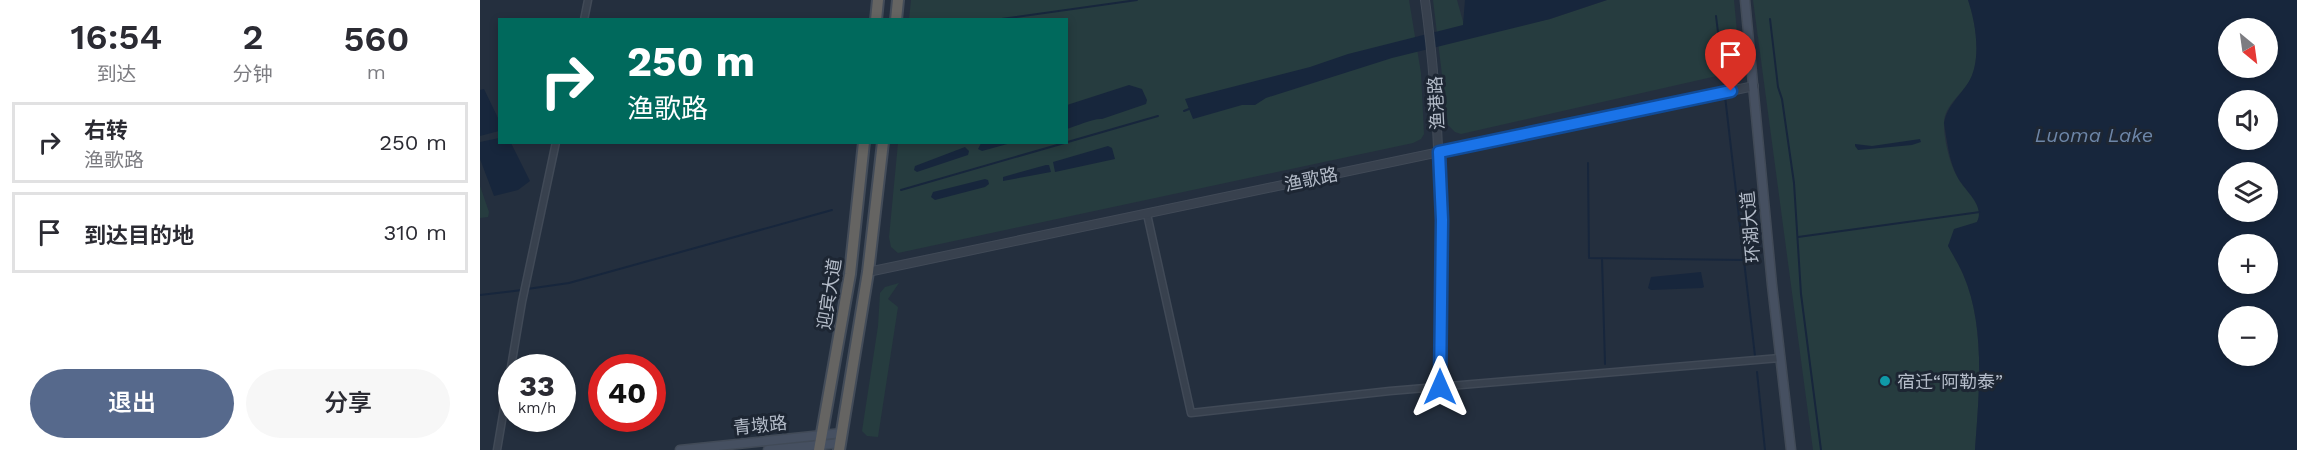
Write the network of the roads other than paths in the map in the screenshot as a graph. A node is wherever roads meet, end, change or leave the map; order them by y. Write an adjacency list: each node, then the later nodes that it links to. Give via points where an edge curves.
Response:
1 (588, 0): 6 (street)
2 (878, 0): 7 (highway)
3 (898, 0): 8 (highway)
4 (1425, 0): 13 (street, 渔港路, via 1434,65)
5 (1745, 0): 9 (main road, 环湖大道)
6 (584, 18)
7 (876, 18)
8 (896, 18)
9 (1754, 86): 13 (street, 渔歌路); 16 (main road, 环湖大道)
10 (556, 144): 20 (street, via 522,302)
11 (864, 144): 19 (highway, 迎宾大道, via 850,274)
12 (883, 144): 15 (highway, 迎宾大道)
13 (1439, 152): 14 (street, 渔歌路); 17 (street, 渔港路)
14 (1147, 214): 15 (street, 渔歌路); 17 (street, via 1191,413)
15 (868, 273): 18 (highway, 迎宾大道)
16 (1780, 358): 17 (street); 23 (main road, 环湖大道)
17 (1440, 387)
18 (841, 442): 19 (main road, 青墩路)
19 (820, 443): 21 (main road, 青墩路); 22 (main road, 青墩路)
20 (497, 450)
21 (680, 450)
22 (768, 450)
23 (1791, 450)

